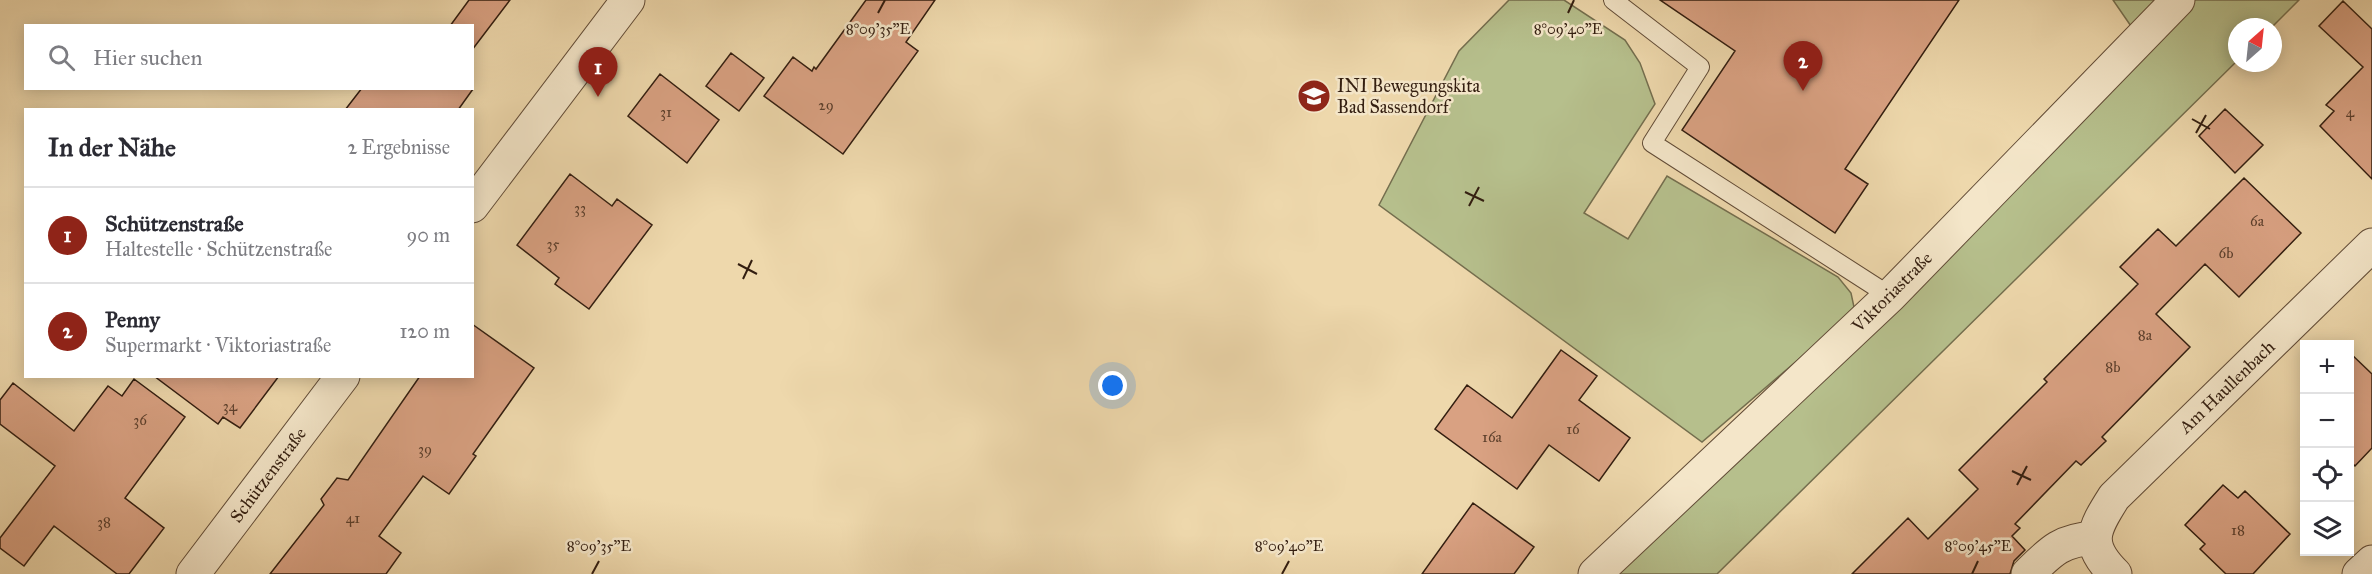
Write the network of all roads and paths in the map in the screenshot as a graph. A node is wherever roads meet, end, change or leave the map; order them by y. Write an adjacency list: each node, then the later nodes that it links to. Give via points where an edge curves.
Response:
1 (628, 0): 4 (street)
2 (1613, 0): 6 (lane, via 1700,67 1652,143)
3 (2178, 0): 6 (street, Viktoriastraße)
4 (474, 203)
5 (2372, 245): 8 (street, Am Haullenbach, via 2114,497 2097,526)
6 (1890, 296): 11 (street, Viktoriastraße)
7 (341, 378): 10 (street, Schützenstraße)
8 (2095, 538): 12 (street, via 2078,539 2055,548); 13 (street, via 2101,560)
9 (2372, 562): 14 (street)
10 (193, 574)
11 (1595, 574)
12 (2028, 574)
13 (2115, 574)
14 (2359, 574)

